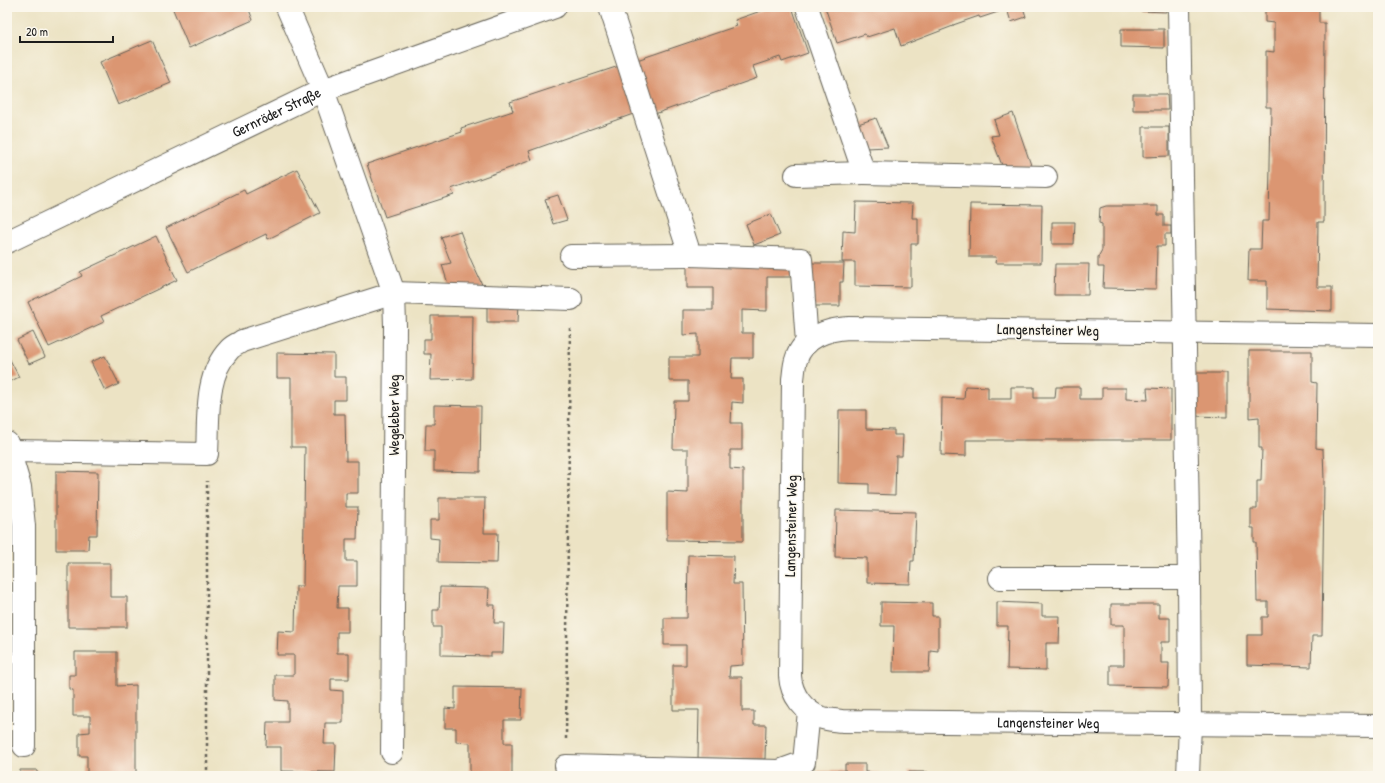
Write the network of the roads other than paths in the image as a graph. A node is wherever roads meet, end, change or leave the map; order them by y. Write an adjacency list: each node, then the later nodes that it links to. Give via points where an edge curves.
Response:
1 (287, 7): 6 (street, Wegeleber Weg)
2 (555, 7): 6 (street, Gernröder Straße)
3 (610, 7): 11 (street)
4 (807, 7): 7 (street)
5 (1179, 7): 15 (street)
6 (323, 90): 10 (street, Gernröder Straße); 13 (street, Wegeleber Weg)
7 (864, 173): 8 (street); 9 (street)
8 (796, 175)
9 (1046, 177)
10 (7, 242)
11 (690, 255): 12 (street); 17 (street, via 801,259)
12 (571, 256)
13 (394, 293): 14 (street); 18 (street, via 242,341 229,350 216,368 210,387 207,454); 25 (street, Wegeleber Weg)
14 (571, 299)
15 (1185, 332): 16 (street, Langensteiner Weg); 17 (street, Langensteiner Weg, via 844,328 827,331); 20 (street)
16 (1378, 335)
17 (807, 343): 21 (street, Langensteiner Weg, via 795,362 793,379 790,676 795,695)
18 (8, 448): 24 (street, via 20,487 24,526)
19 (1000, 578): 20 (street)
20 (1189, 578): 22 (street)
21 (810, 711): 22 (street, Langensteiner Weg, via 823,718 842,721); 26 (street, via 804,762 779,771)
22 (1190, 724): 23 (street, Langensteiner Weg); 27 (street)
23 (1378, 726)
24 (24, 746)
25 (392, 752)
26 (566, 766)
27 (1188, 776)

